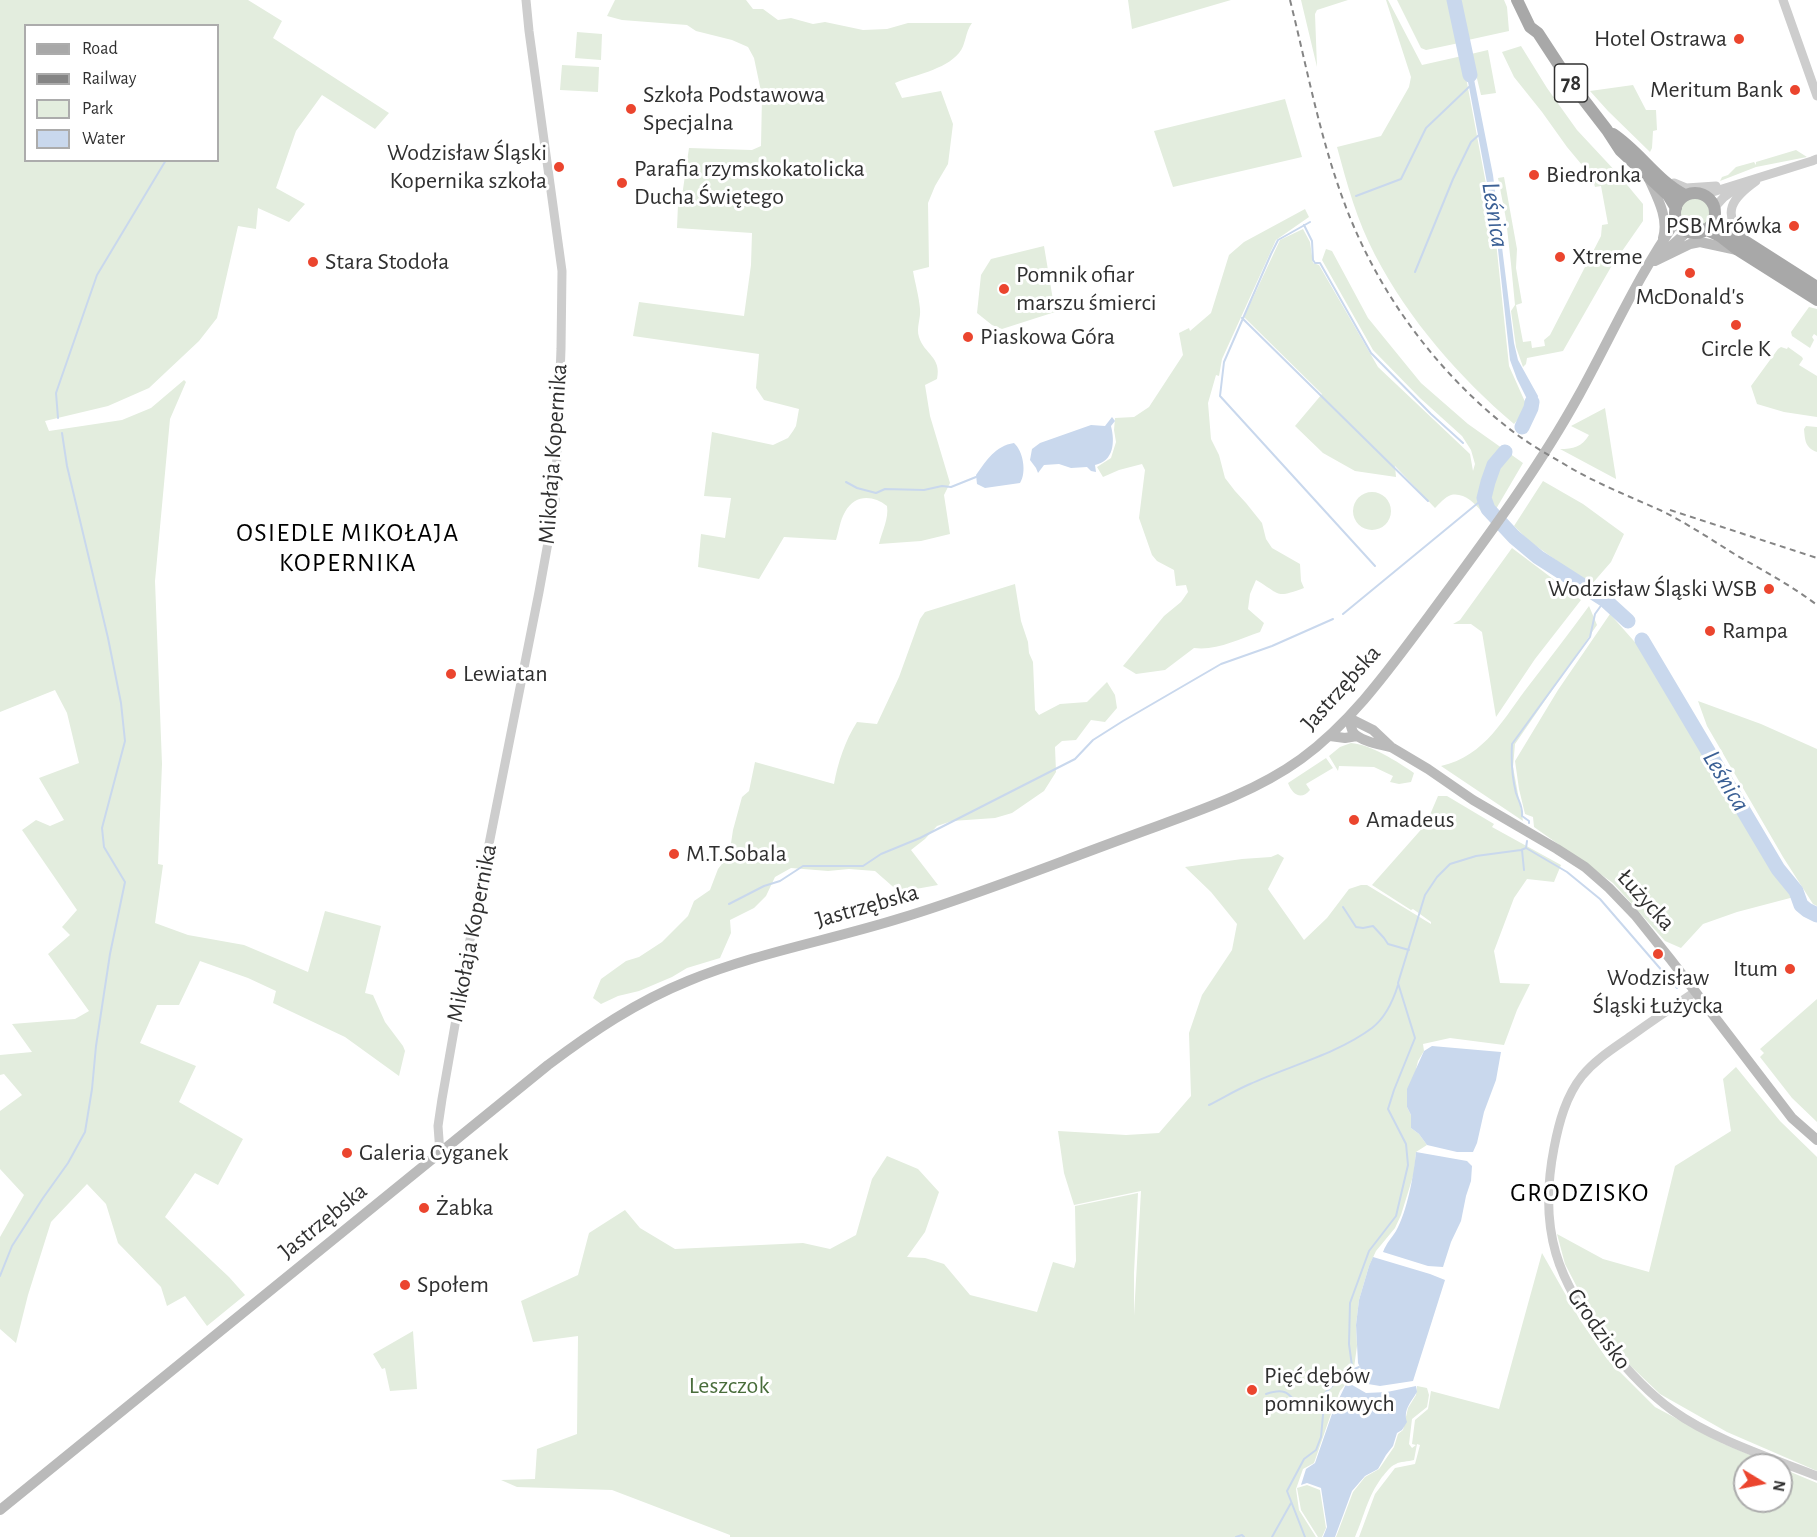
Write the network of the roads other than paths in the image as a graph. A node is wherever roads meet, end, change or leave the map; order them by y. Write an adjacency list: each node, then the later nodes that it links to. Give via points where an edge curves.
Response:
1 (526, 0): 32 (street, Mikołaja Kopernika, via 562,271 555,504 466,963 438,1126)
2 (1517, 0): 5 (main road, 78, via 1530,27)
3 (1526, 0): 5 (main road, 78)
4 (1783, 0): 6 (street)
5 (1538, 33): 9 (main road, 78, via 1620,150)
6 (1817, 96)
7 (1817, 159): 8 (street)
8 (1762, 176): 10 (street); 19 (street, via 1740,193 1732,207 1731,215)
9 (1654, 178): 11 (street, via 1686,188); 12 (main road, 78); 15 (main road, 78, via 1668,195); 18 (main road, via 1664,219)
10 (1745, 182): 11 (street); 14 (street, via 1724,197)
11 (1734, 184): 13 (street)
12 (1685, 195): 13 (main road); 15 (main road)
13 (1703, 195): 14 (main road, via 1711,201)
14 (1714, 213): 16 (main road); 19 (main road)
15 (1676, 214): 17 (main road, 78); 18 (main road, Jastrzębska)
16 (1706, 229): 17 (main road); 19 (main road)
17 (1688, 231): 20 (main road, Jastrzębska)
18 (1662, 241): 21 (main road, Jastrzębska)
19 (1743, 246): 20 (main road, via 1700,242); 22 (main road); 23 (main road)
20 (1655, 261): 21 (main road, Jastrzębska)
21 (1646, 269): 24 (main road, Jastrzębska, via 1534,471)
22 (1817, 287)
23 (1817, 300)
24 (1363, 703): 25 (main road, Jastrzębska); 26 (main road)
25 (1349, 718): 26 (main road, Łużycka); 27 (main road, Jastrzębska); 28 (main road)
26 (1369, 727): 29 (main road, Łużycka)
27 (1330, 736): 28 (main road, Łużycka); 32 (main road, Jastrzębska, via 1277,775 1167,822 944,905 730,966 657,995 589,1034)
28 (1357, 736): 29 (main road, Łużycka)
29 (1391, 747): 30 (main road, Łużycka, via 1585,867 1635,915)
30 (1695, 993): 31 (main road, Łużycka, via 1792,1118); 33 (street, Grodzisko, via 1598,1059 1574,1088 1559,1125 1550,1170 1553,1241 1565,1280 1583,1312 1632,1375 1658,1400 1704,1429)
31 (1817, 1140)
32 (440, 1153): 34 (main road, Jastrzębska)
33 (1817, 1476)
34 (0, 1510)

